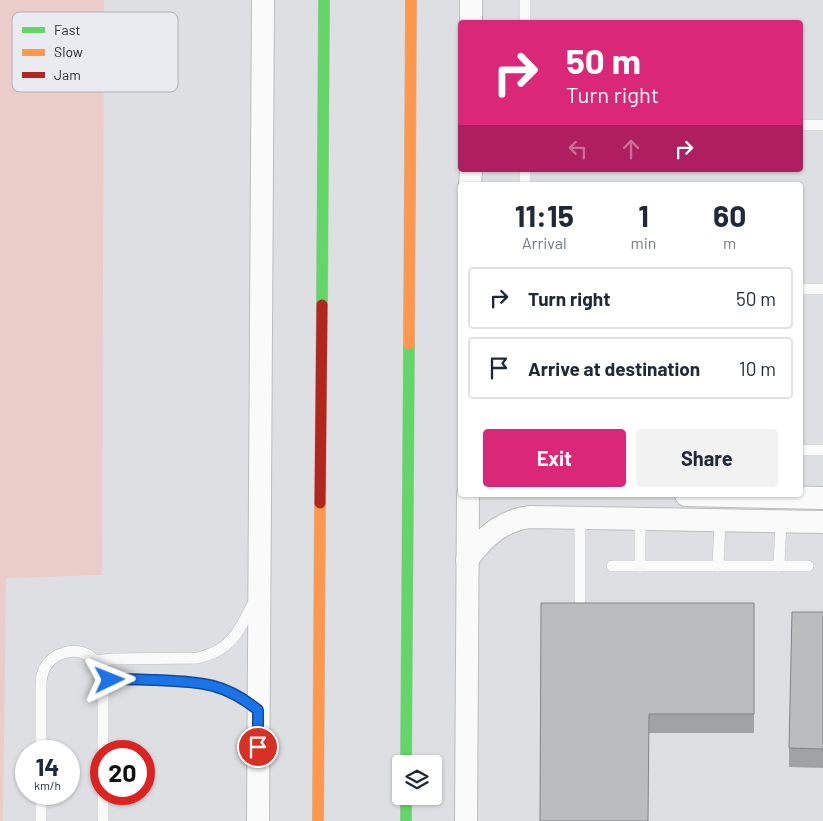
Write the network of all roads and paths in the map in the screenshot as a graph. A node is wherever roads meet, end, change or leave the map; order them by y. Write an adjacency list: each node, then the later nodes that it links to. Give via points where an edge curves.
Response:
1 (263, 0): 28 (street)
2 (324, 0): 42 (main road)
3 (411, 0): 35 (main road)
4 (471, 0): 6 (street)
5 (525, 0): 7 (lane)
6 (471, 20)
7 (525, 20)
8 (803, 125): 9 (lane)
9 (823, 125)
10 (803, 289): 11 (lane)
11 (823, 290)
12 (803, 450): 13 (lane)
13 (823, 450)
14 (468, 497): 22 (street)
15 (777, 497): 16 (street)
16 (823, 498)
17 (580, 518): 18 (street); 22 (street, via 530,516 511,522 493,531); 29 (lane)
18 (640, 519): 19 (street); 24 (lane)
19 (720, 520): 20 (street); 25 (lane)
20 (780, 521): 21 (street); 26 (lane)
21 (823, 522)
22 (467, 560): 44 (street)
23 (612, 566): 24 (lane)
24 (640, 566): 25 (lane)
25 (718, 566): 26 (lane)
26 (779, 566): 27 (lane)
27 (808, 566)
28 (259, 592): 30 (lane, via 237,634 220,650 209,655); 32 (street)
29 (580, 600)
30 (95, 661): 31 (lane, via 101,668); 33 (lane, via 81,652 64,652 45,668 41,684)
31 (103, 682): 32 (lane, via 124,679 211,684); 34 (lane)
32 (258, 710): 41 (street)
33 (41, 740)
34 (103, 740)
35 (406, 755)
36 (41, 805): 39 (lane)
37 (103, 805): 40 (lane)
38 (406, 805): 43 (main road)
39 (41, 821)
40 (103, 821)
41 (258, 821)
42 (318, 821)
43 (406, 821)
44 (466, 821)

